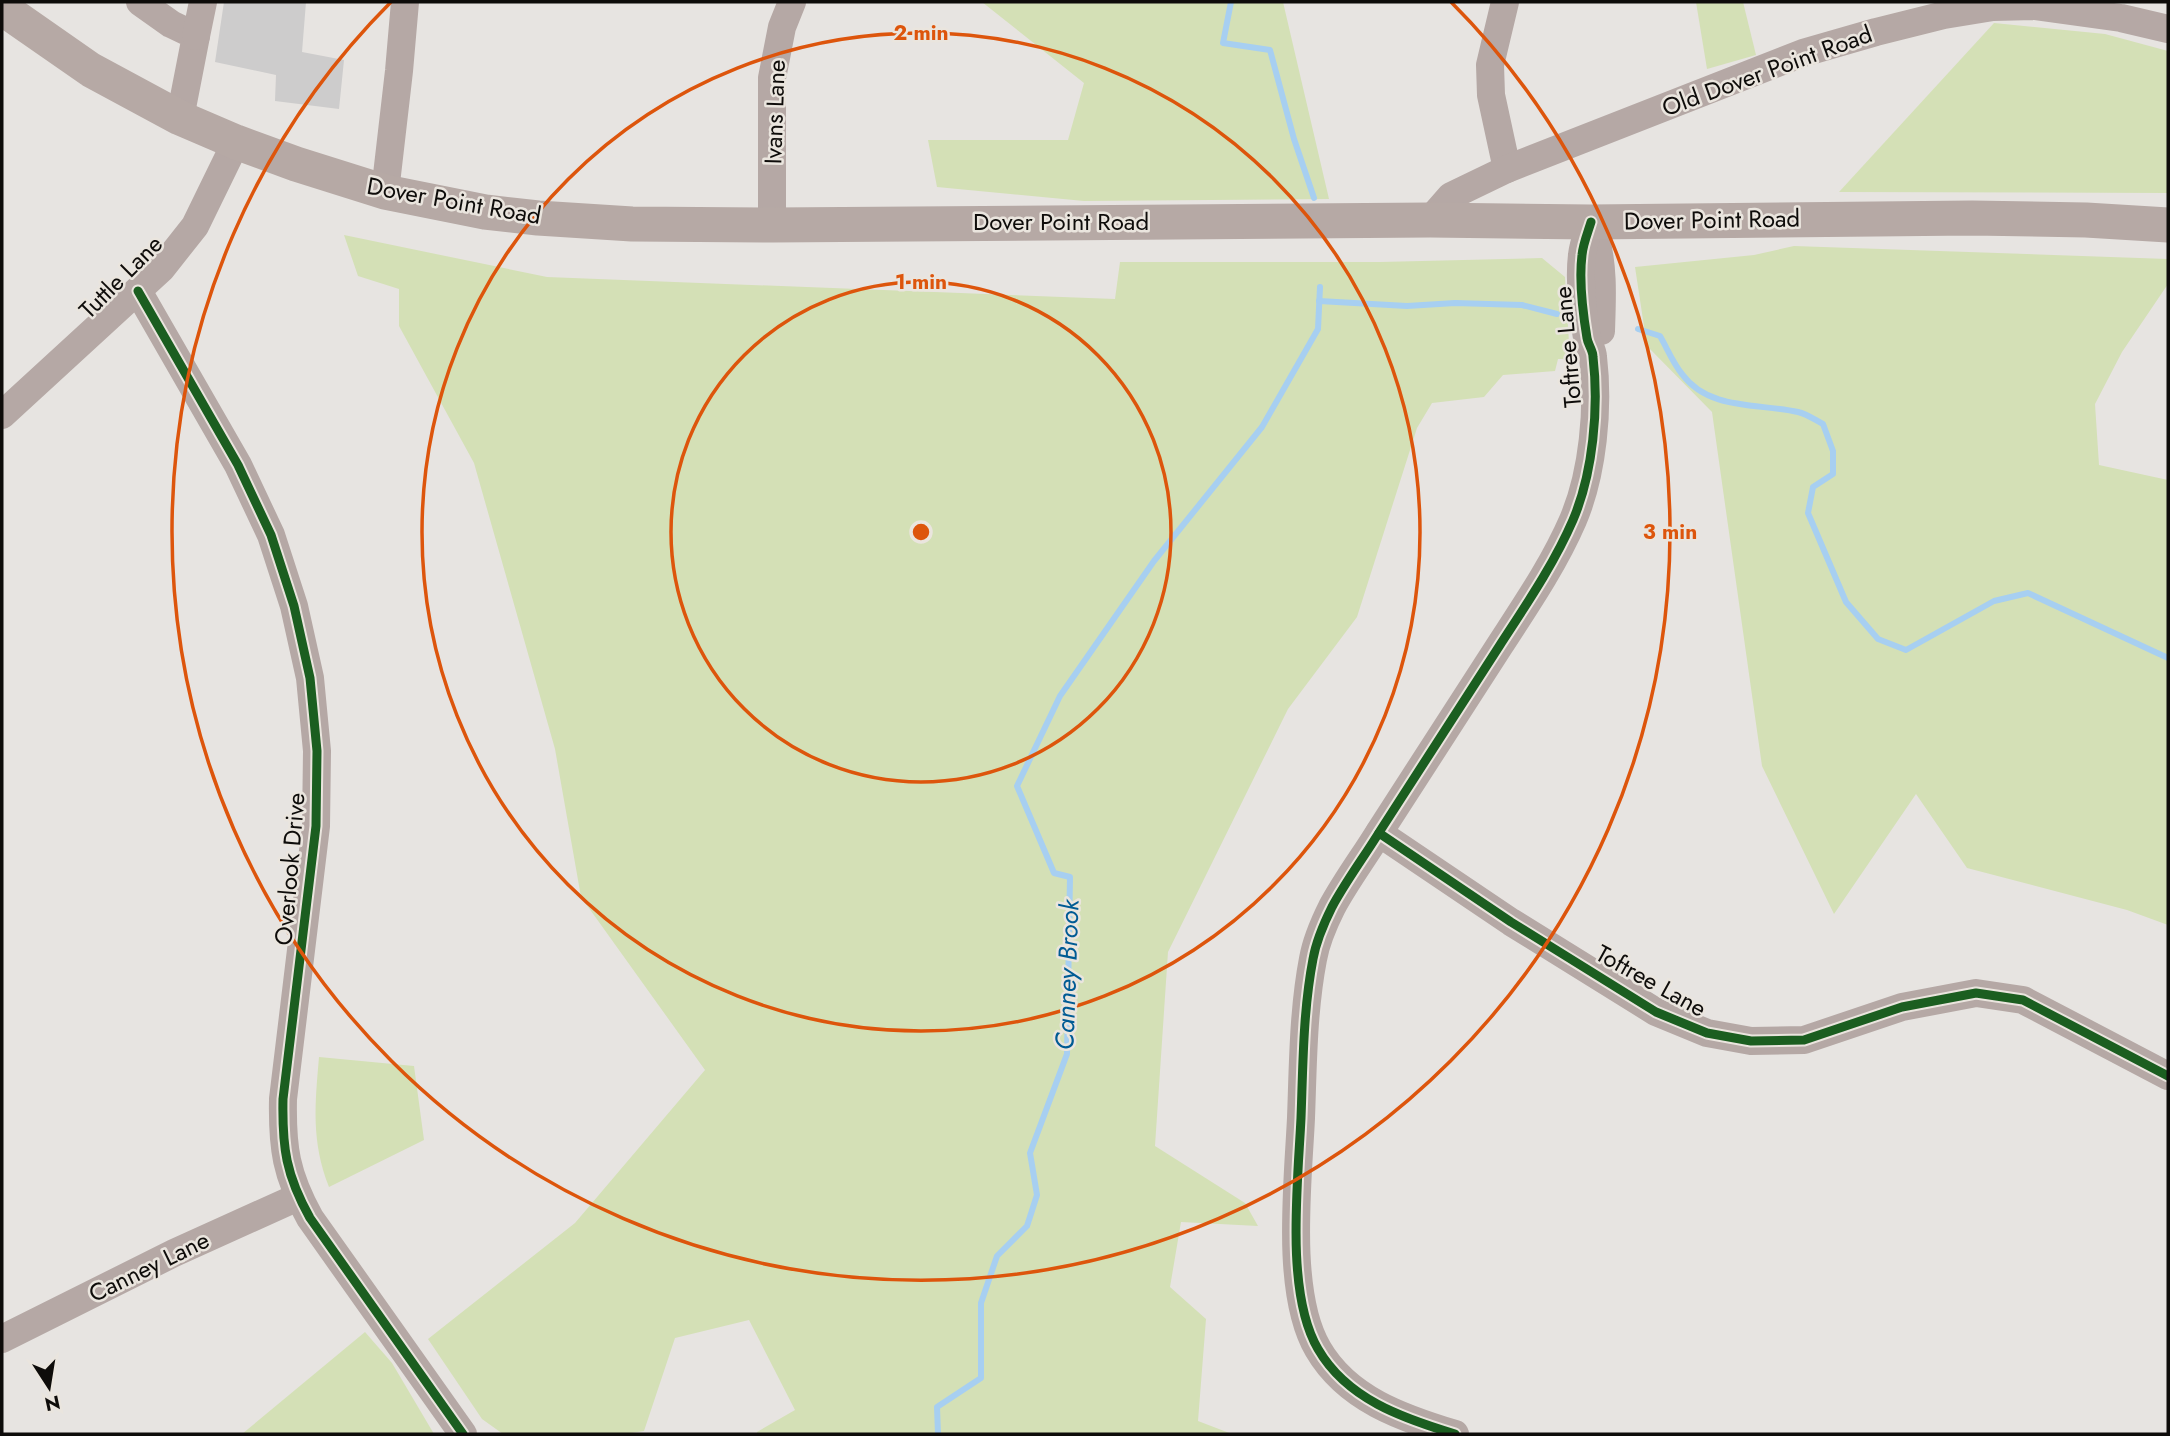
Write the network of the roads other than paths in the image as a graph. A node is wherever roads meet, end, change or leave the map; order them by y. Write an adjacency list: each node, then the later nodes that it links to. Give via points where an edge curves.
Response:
1 (140, 2): 9 (street)
2 (202, 2): 9 (street)
3 (405, 2): 13 (street)
4 (792, 2): 16 (street, Ivans Lane, via 772,78)
5 (1505, 2): 12 (street, via 1490,65 1491,95)
6 (2070, 6): 8 (street, Old Dover Point Road); 12 (street, Old Dover Point Road, via 1993,7 1944,15 1803,53)
7 (2, 8): 10 (main road, Dover Point Road, via 91,70)
8 (2168, 29)
9 (196, 36): 10 (street)
10 (180, 118): 11 (main road, Dover Point Road)
11 (236, 142): 13 (main road, Dover Point Road); 18 (street, Tuttle Lane, via 195,226)
12 (1507, 169): 14 (street, Old Dover Point Road, via 1451,196)
13 (385, 192): 16 (main road, Dover Point Road, via 538,218)
14 (1430, 220): 15 (main road, Dover Point Road); 16 (main road, Dover Point Road)
15 (1591, 222): 17 (main road, Dover Point Road, via 1972,218); 20 (street, Toftree Lane, via 1603,286 1601,341 1593,353 1594,407 1586,486 1556,555)
16 (772, 225)
17 (2168, 225)
18 (138, 291): 19 (street, Tuttle Lane); 22 (street, Overlook Drive, via 238,466 271,535 294,606 310,678 317,751 316,826 282,1109 285,1155)
19 (2, 415)
20 (1379, 833): 21 (street, Toftree Lane, via 1656,1012 1707,1033 1751,1041 1804,1040 1902,1007 1976,993 2023,1000); 25 (street, Toftree Lane, via 1331,909 1314,955 1306,1003 1297,1201 1300,1301 1316,1347 1348,1385 1389,1411)
21 (2168, 1076)
22 (298, 1197): 23 (street, Canney Lane); 24 (street, Overlook Drive)
23 (2, 1339)
24 (463, 1434)
25 (1455, 1434)

